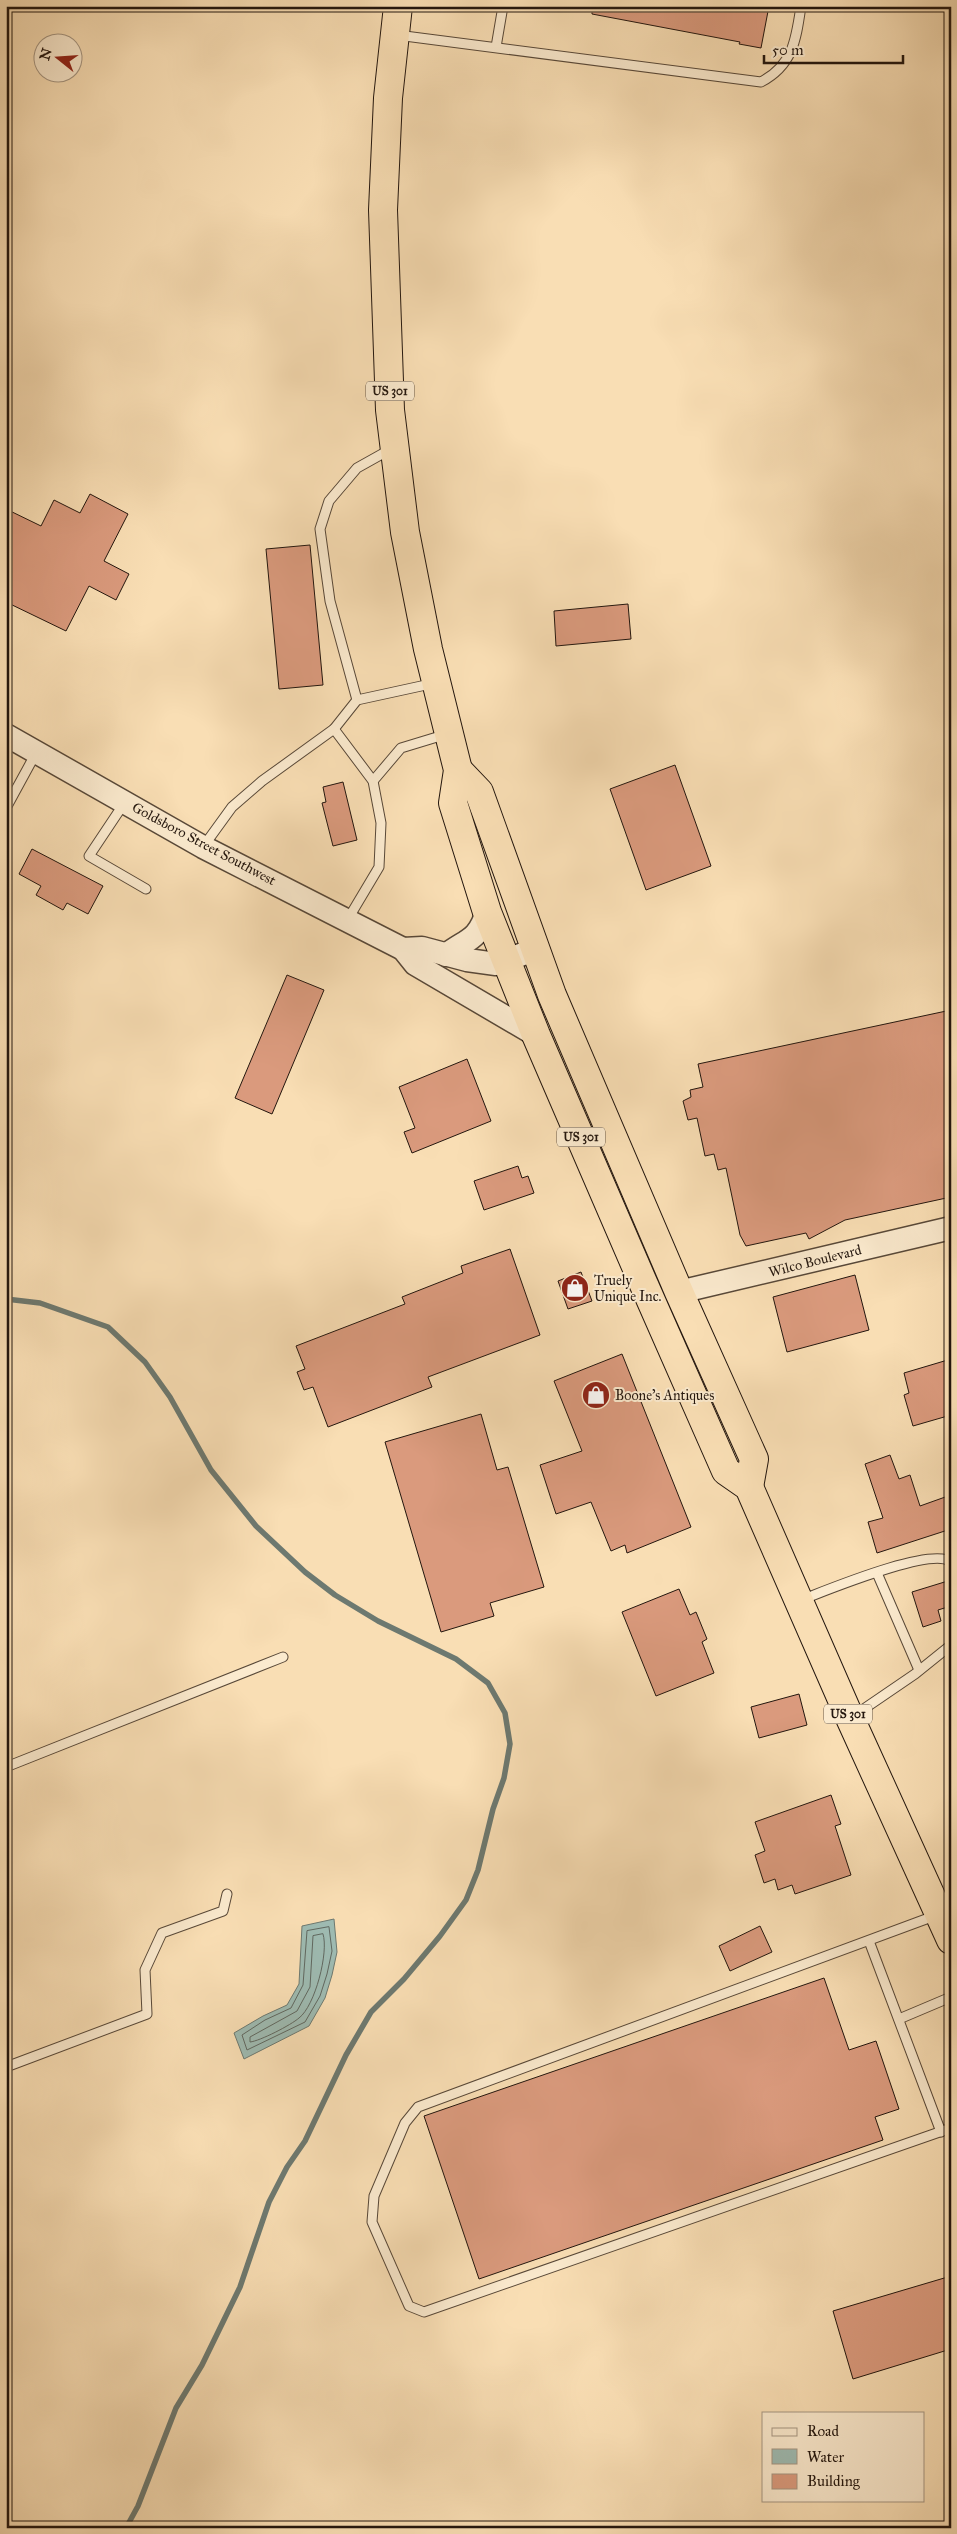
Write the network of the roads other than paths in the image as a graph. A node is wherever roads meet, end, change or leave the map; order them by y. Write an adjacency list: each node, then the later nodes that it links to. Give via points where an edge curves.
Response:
1 (398, 6): 4 (highway, US 301)
2 (503, 6): 5 (lane)
3 (801, 6): 5 (lane, via 797,33 784,66 761,82)
4 (394, 35): 5 (lane); 6 (highway, US 301, via 383,210)
5 (496, 47)
6 (394, 447): 7 (highway, US 301, via 405,532); 8 (lane, via 357,468 329,501 320,529 330,600)
7 (436, 683): 8 (lane); 10 (highway, US 301)
8 (357, 700): 9 (lane)
9 (334, 730): 14 (lane); 17 (lane, via 262,781 232,807)
10 (448, 733): 13 (highway, US 301); 14 (lane, via 401,748)
11 (6, 735): 12 (street, Goldsboro Street Southwest)
12 (36, 752): 15 (street, Goldsboro Street Southwest); 16 (lane)
13 (458, 770): 19 (highway, US 301, via 453,803); 22 (highway, US 301, via 479,792)
14 (373, 781): 20 (lane, via 381,823 379,867)
15 (125, 802): 17 (street, Goldsboro Street Southwest); 18 (lane, via 89,856)
16 (6, 808)
17 (203, 847): 20 (street, Goldsboro Street Southwest)
18 (146, 889)
19 (488, 912): 23 (street, via 472,938); 24 (highway, US 301)
20 (348, 919): 21 (street, Goldsboro Street Southwest)
21 (403, 949): 23 (street, Goldsboro Street Southwest, via 422,948); 25 (street, Goldsboro Street Southwest, via 415,964)
22 (534, 950): 24 (street, Goldsboro Street Southwest); 27 (highway, US 301)
23 (446, 955): 24 (street, Goldsboro Street Southwest, via 490,964)
24 (507, 961): 25 (highway, US 301)
25 (536, 1035): 28 (highway, US 301, via 726,1471)
26 (951, 1228): 27 (street, Wilco Boulevard)
27 (679, 1292): 28 (highway, US 301, via 754,1459)
28 (749, 1487): 31 (highway, US 301)
29 (950, 1559): 30 (lane, via 929,1557)
30 (877, 1572): 31 (lane); 34 (lane)
31 (798, 1601): 35 (highway, US 301)
32 (951, 1645): 34 (lane)
33 (284, 1657): 36 (lane)
34 (920, 1670): 35 (lane)
35 (850, 1718): 38 (highway, US 301)
36 (6, 1767)
37 (227, 1894): 43 (lane, via 224,1911 162,1933 145,1970 148,2014)
38 (939, 1914): 39 (highway, US 301); 40 (lane)
39 (951, 1940)
40 (869, 1941): 42 (lane); 45 (lane, via 418,2107 405,2123 374,2196 372,2222 410,2306 424,2312)
41 (951, 1997): 42 (lane)
42 (899, 2019): 45 (lane)
43 (6, 2068)
44 (951, 2128): 45 (lane)
45 (941, 2132)

